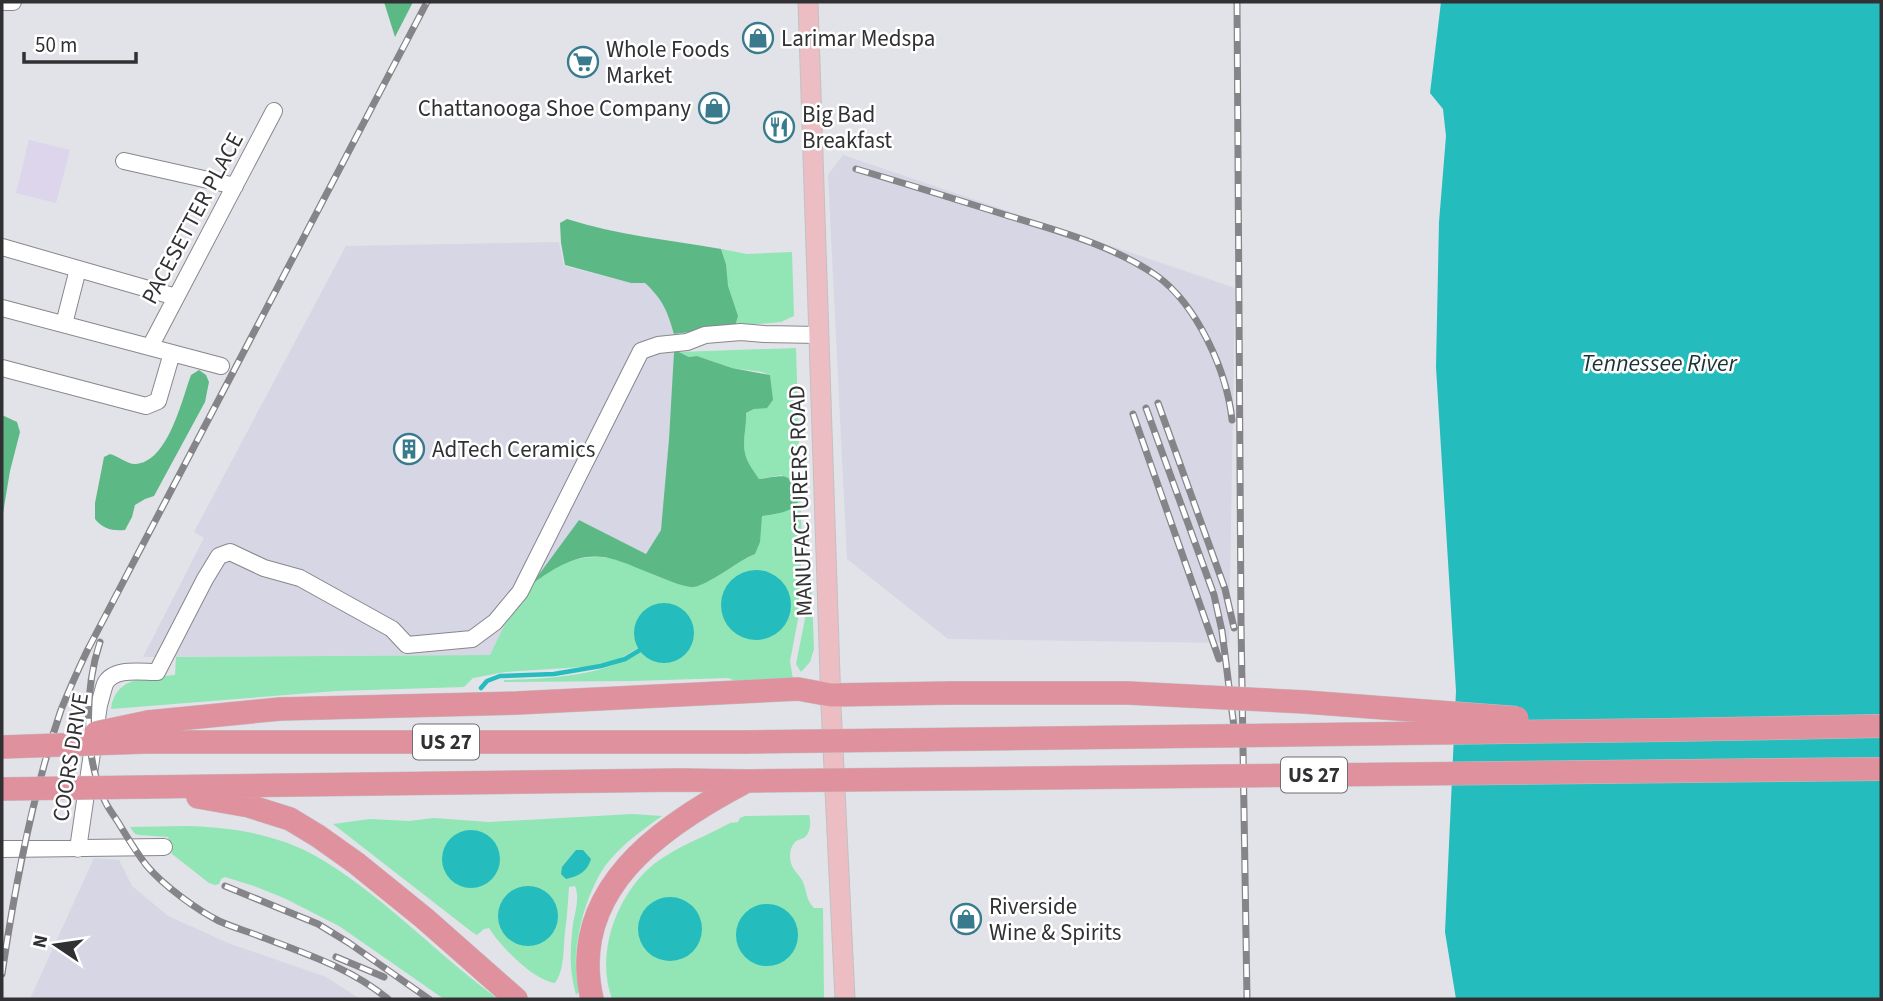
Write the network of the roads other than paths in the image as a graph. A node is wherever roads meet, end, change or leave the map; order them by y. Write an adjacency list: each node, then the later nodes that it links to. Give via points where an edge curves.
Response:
1 (2, 2): 2 (street)
2 (13, 2)
3 (808, 2): 12 (main road, MANUFACTURERS ROAD)
4 (274, 111): 6 (street, PACESETTER PLACE)
5 (124, 161): 6 (street)
6 (235, 186): 9 (street, PACESETTER PLACE)
7 (2, 247): 8 (street)
8 (78, 269): 9 (street); 11 (street)
9 (176, 298): 13 (street, PACESETTER PLACE)
10 (2, 308): 11 (street)
11 (64, 324): 13 (street)
12 (819, 335): 17 (main road, MANUFACTURERS ROAD); 28 (street, COORS DRIVE, via 705,335 641,351 520,592 495,622 472,639 407,645 392,629 300,578 230,552 219,556 157,672 120,673 106,683)
13 (150, 347): 14 (street)
14 (172, 353): 15 (street); 16 (street, via 158,401 146,405)
15 (221, 366)
16 (2, 368)
17 (831, 695): 19 (highway, bridge, via 1128,693); 20 (highway, via 798,689 280,709); 31 (main road, MANUFACTURERS ROAD)
18 (1881, 726): 19 (highway, US 27)
19 (1667, 730): 20 (highway, US 27, bridge, via 747,742)
20 (146, 732): 21 (highway, US 27, bridge)
21 (2, 747)
22 (1881, 769): 23 (highway, US 27, bridge)
23 (748, 780): 24 (highway, US 27); 30 (highway, via 677,821 650,844 606,895 588,956)
24 (146, 787): 25 (highway, US 27, bridge); 29 (highway, via 249,806 290,819 356,863)
25 (2, 789)
26 (164, 847): 28 (street)
27 (2, 849): 28 (street)
28 (78, 849)
29 (516, 999)
30 (592, 999)
31 (845, 999)

